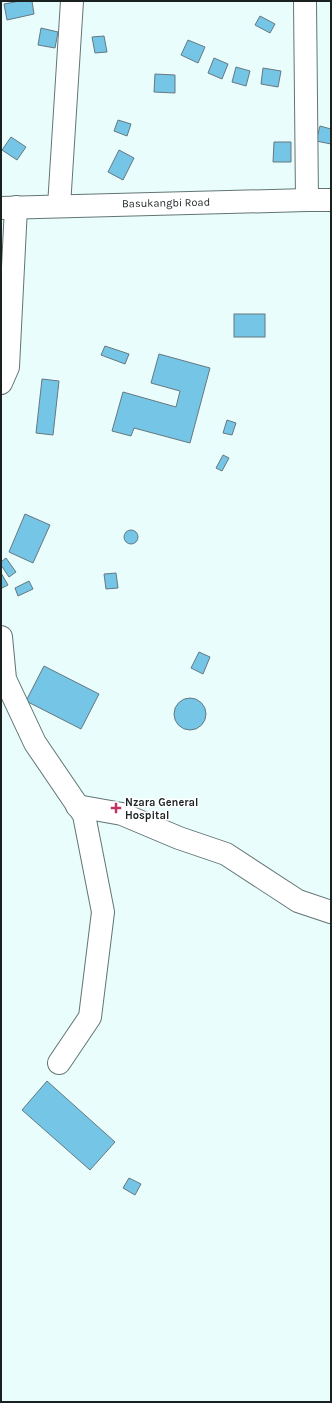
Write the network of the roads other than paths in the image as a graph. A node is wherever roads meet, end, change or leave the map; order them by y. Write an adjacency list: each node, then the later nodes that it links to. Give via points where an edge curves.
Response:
1 (72, 1): 5 (street)
2 (305, 1): 3 (street)
3 (307, 200): 4 (street, Basukangbi Road); 5 (street, Basukangbi Road)
4 (331, 200)
5 (59, 206): 6 (street, Basukangbi Road)
6 (8, 207): 7 (street, via 8,367)
7 (1, 383)
8 (1, 637): 9 (street, via 5,678 35,743)
9 (77, 806): 10 (street, via 122,814 226,854 298,901); 11 (street, via 84,815 103,912 90,1017)
10 (331, 912)
11 (59, 1063)

